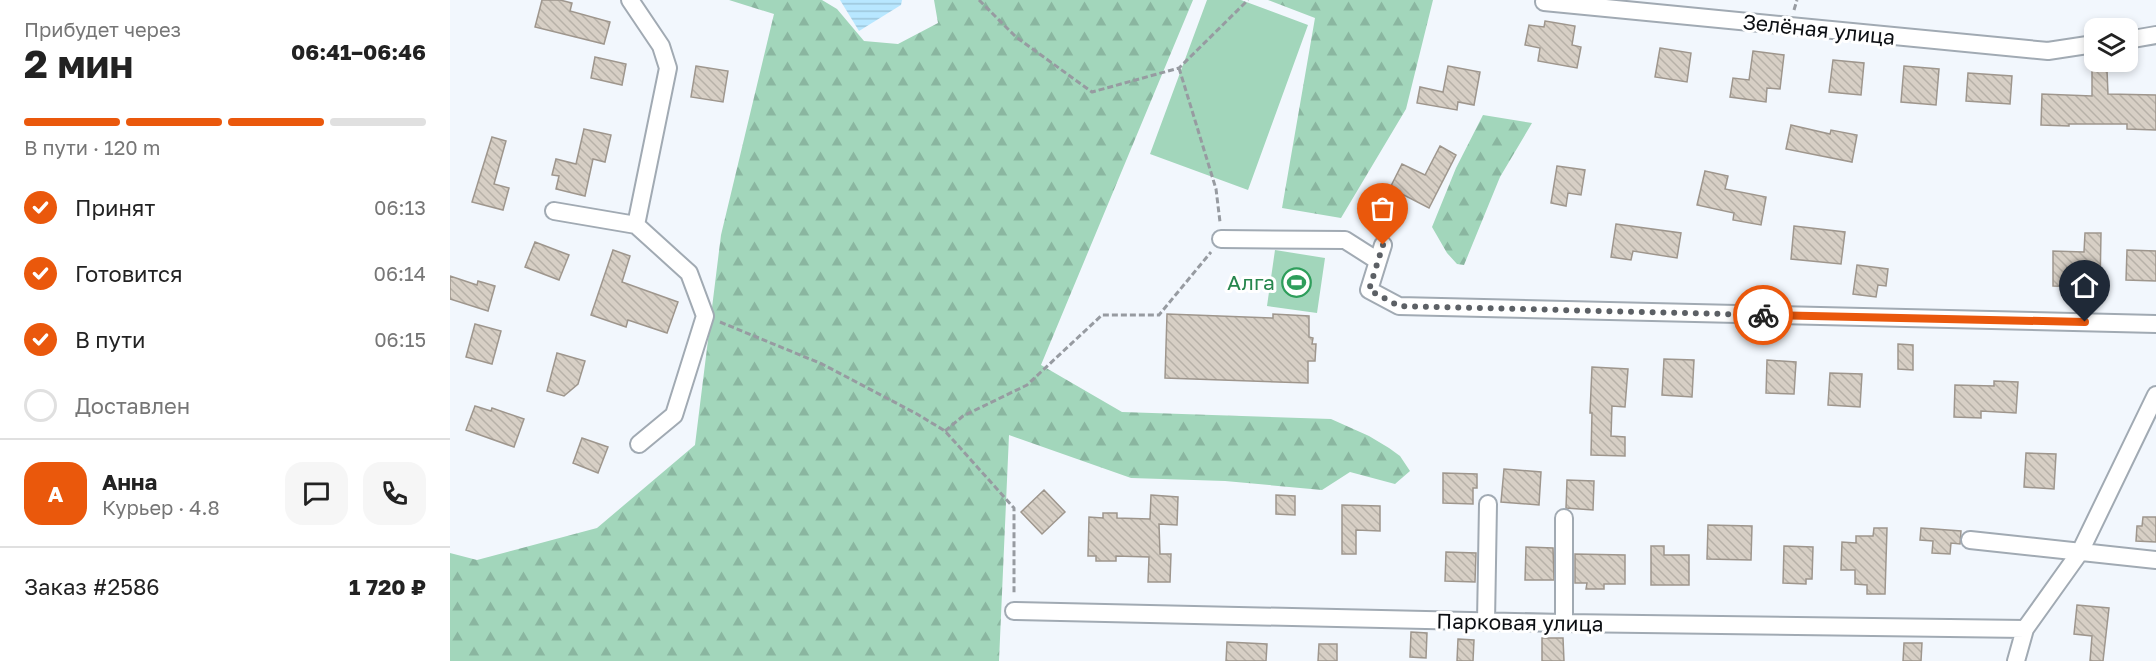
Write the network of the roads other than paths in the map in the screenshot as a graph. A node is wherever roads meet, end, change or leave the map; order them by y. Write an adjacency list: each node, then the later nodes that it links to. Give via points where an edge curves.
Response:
1 (630, 0): 7 (street, via 661,46 668,68)
2 (1544, 2): 5 (street, Зелёная улица, via 2048,51)
3 (2156, 35): 4 (street)
4 (2138, 38)
5 (2084, 46)
6 (554, 211): 7 (street)
7 (636, 225): 13 (street, via 689,273 705,316 674,416)
8 (1221, 239): 10 (street, via 1346,240)
9 (1383, 245): 10 (street)
10 (1378, 261): 11 (street, via 1369,290 1399,306)
11 (2156, 324)
12 (2156, 395): 17 (street)
13 (639, 444)
14 (1488, 504): 20 (street)
15 (1564, 518): 21 (street)
16 (1970, 540): 17 (street)
17 (2080, 552): 18 (street); 22 (street)
18 (2156, 560)
19 (1014, 611): 20 (street, Парковая улица)
20 (1486, 622): 21 (street, Парковая улица)
21 (1564, 624): 22 (street, Парковая улица)
22 (2025, 629): 23 (street)
23 (2016, 661)

